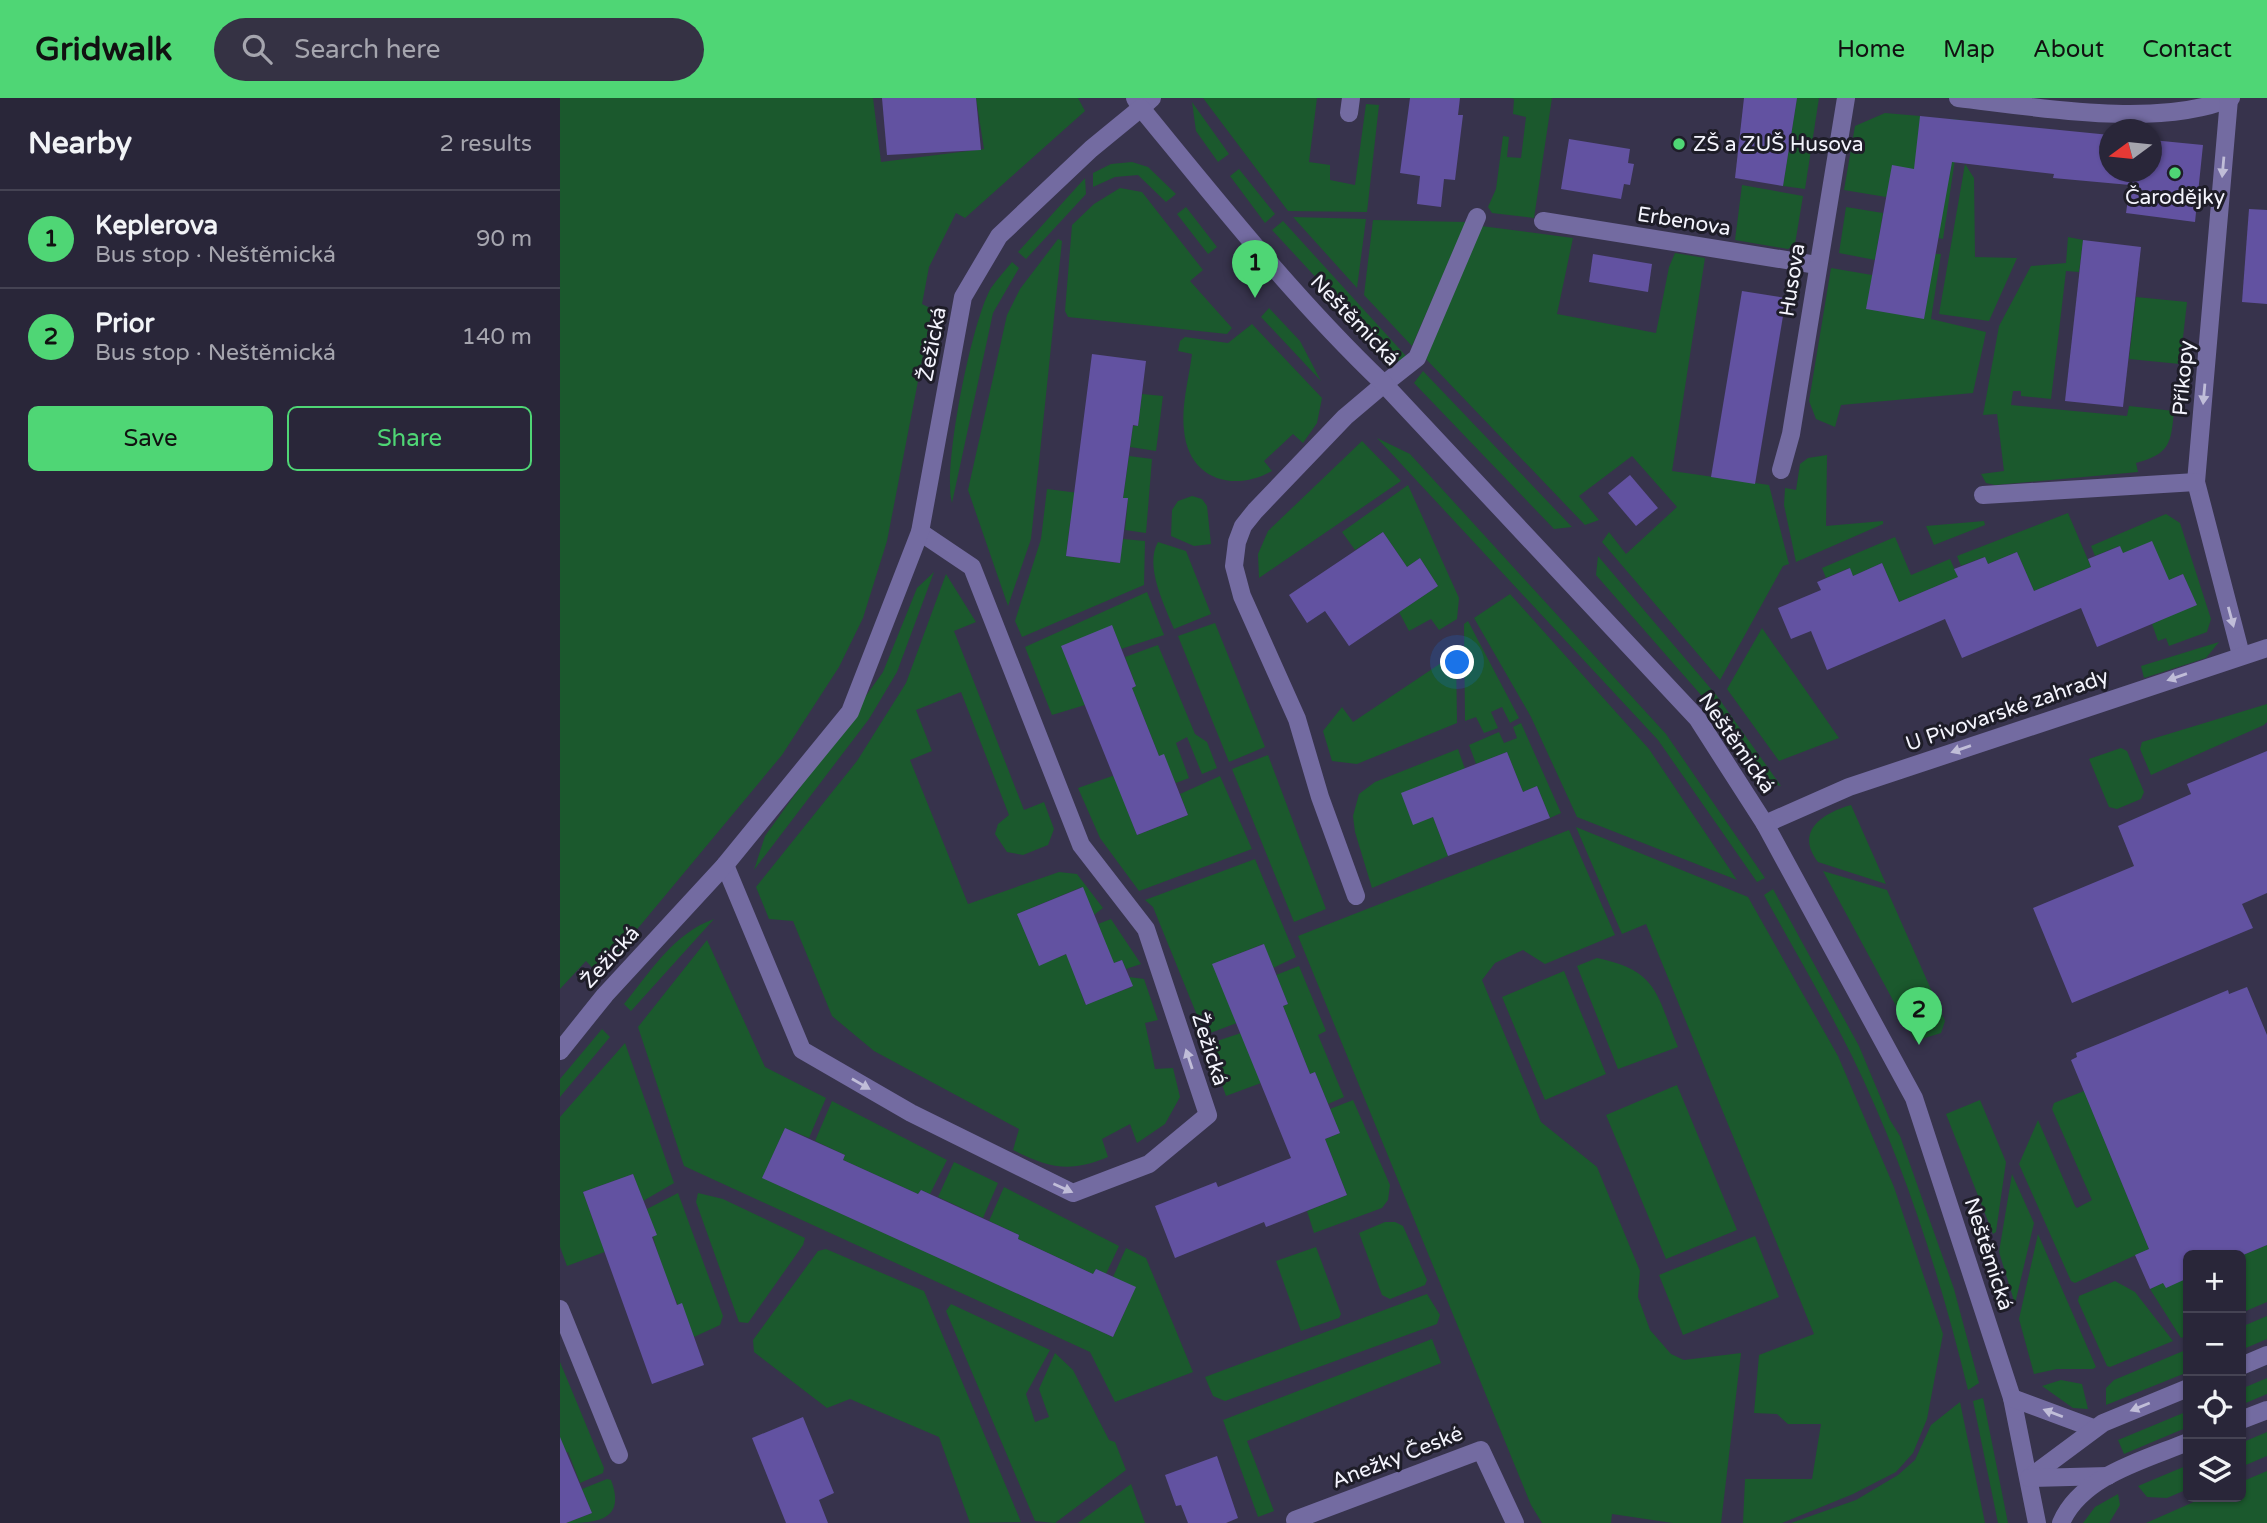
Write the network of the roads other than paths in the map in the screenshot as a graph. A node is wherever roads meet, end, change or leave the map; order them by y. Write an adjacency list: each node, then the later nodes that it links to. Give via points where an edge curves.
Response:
1 (1846, 98): 7 (street, Husova)
2 (1958, 98): 3 (street, via 2126,114 2180,111)
3 (2230, 99): 10 (street, Příkopy, one-way to 10)
4 (1143, 101): 8 (street, Neštěmická, via 1249,240); 12 (street, Žežická, via 999,236 963,298)
5 (1477, 217): 8 (street, via 1417,358)
6 (1543, 221): 7 (street, Erbenova)
7 (1817, 265): 9 (street, Husova, via 1791,435)
8 (1384, 384): 15 (street, Neštěmická, via 1697,718); 17 (street, via 1345,417 1255,511 1243,526 1234,566 1242,596 1297,719)
9 (1781, 470)
10 (2196, 482): 11 (street); 14 (street, Příkopy, one-way to 14)
11 (1983, 495)
12 (920, 532): 16 (street, Žežická, via 850,712); 16 (street, Žežická, one-way to 12, via 802,1050 911,1113 1073,1193 1149,1164 1208,1115 1146,929 1082,845 972,567)
13 (2267, 648): 14 (street, U Pivovarské zahrady)
14 (2241, 655): 15 (street, U Pivovarské zahrady, one-way to 15, via 1849,787)
15 (1765, 824): 23 (street, Neštěmická, via 1914,1098)
16 (725, 865): 18 (street, Žežická, via 604,995)
17 (1356, 896)
18 (560, 1051)
19 (560, 1309): 28 (street)
20 (2267, 1355): 21 (street)
21 (2246, 1364)
22 (2183, 1390): 26 (street, one-way to 26)
23 (2012, 1398): 26 (street, one-way to 23); 30 (street, Neštěmická)
24 (2267, 1410): 25 (street)
25 (2246, 1418)
26 (2093, 1428): 30 (street)
27 (2183, 1444): 29 (street)
28 (619, 1455)
29 (2108, 1476): 30 (street); 34 (street, via 2068,1506)
30 (2029, 1478): 33 (street, Neštěmická)
31 (1296, 1523): 32 (street, Anežky České, via 1481,1450)
32 (1515, 1523)
33 (2037, 1523)
34 (2061, 1523)

